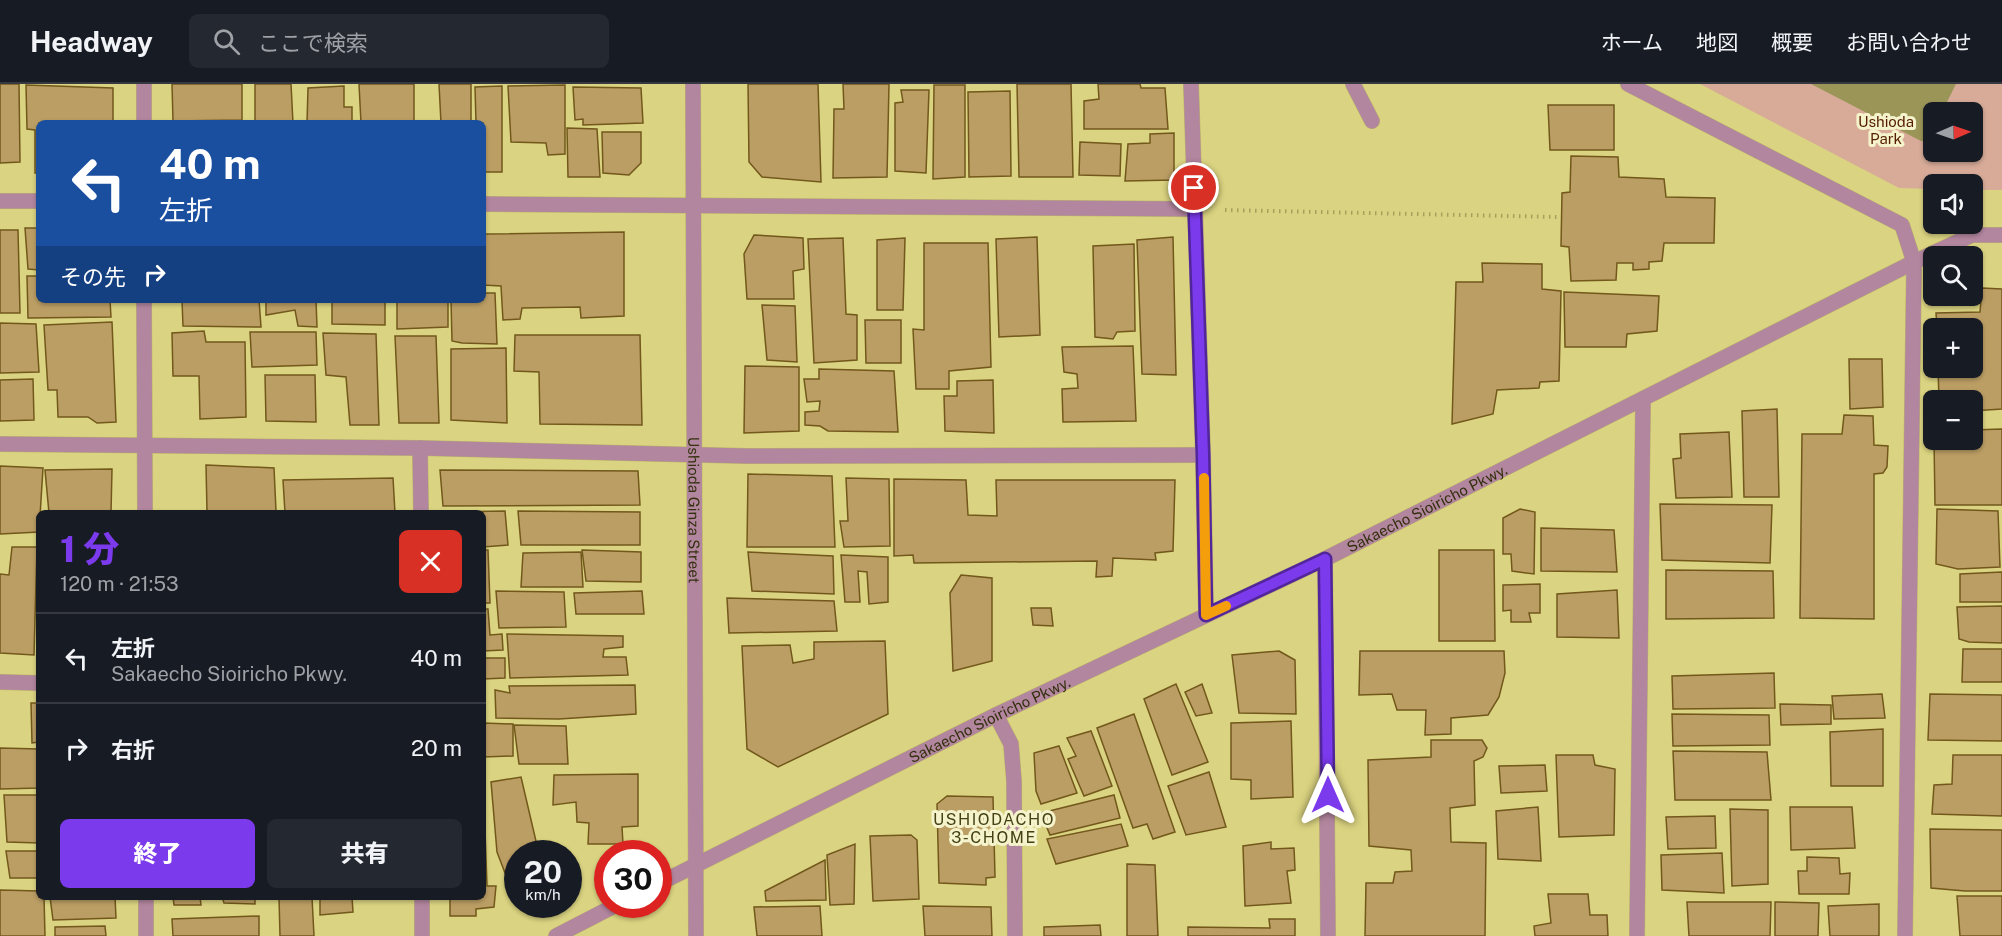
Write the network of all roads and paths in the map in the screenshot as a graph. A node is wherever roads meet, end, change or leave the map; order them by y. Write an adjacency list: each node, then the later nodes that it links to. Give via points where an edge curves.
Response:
1 (144, 84): 6 (street)
2 (693, 84): 11 (street, Ushioda Ginza Street)
3 (1191, 84): 12 (street)
4 (1353, 84): 7 (street)
5 (1628, 84): 15 (street, via 1902,225)
6 (144, 120)
7 (1372, 121)
8 (0, 201): 9 (street)
9 (36, 201)
10 (486, 204): 11 (street)
11 (693, 206): 12 (street); 21 (street, Ushioda Ginza Street)
12 (1195, 209): 13 (path); 22 (street)
13 (1557, 217)
14 (2002, 235): 15 (street, Sakaecho Sioiricho Pkwy., via 1972,235)
15 (1914, 261): 17 (street, Sakaecho Sioiricho Pkwy.); 42 (street)
16 (144, 303): 19 (street)
17 (1643, 399): 25 (street, Sakaecho Sioiricho Pkwy.); 41 (street)
18 (0, 444): 19 (street)
19 (144, 444): 20 (street); 23 (street)
20 (420, 448): 21 (street); 24 (street)
21 (694, 455): 22 (street); 30 (street, Ushioda Ginza Street)
22 (1203, 455): 26 (street)
23 (145, 510)
24 (421, 510)
25 (1325, 559): 26 (street, Sakaecho Sioiricho Pkwy.); 40 (street)
26 (1206, 615): 29 (street, Sakaecho Sioiricho Pkwy.)
27 (0, 682): 28 (street)
28 (36, 683)
29 (996, 715): 30 (street, Sakaecho Sioiricho Pkwy.); 39 (street, via 1011,744)
30 (695, 866): 31 (street, Sakaecho Sioiricho Pkwy.); 38 (street, Ushioda Ginza Street)
31 (672, 877)
32 (146, 900): 35 (street)
33 (422, 900): 36 (street)
34 (594, 916): 37 (street)
35 (146, 936)
36 (422, 936)
37 (556, 936)
38 (696, 936)
39 (1015, 936)
40 (1328, 936)
41 (1637, 936)
42 (1905, 936)

